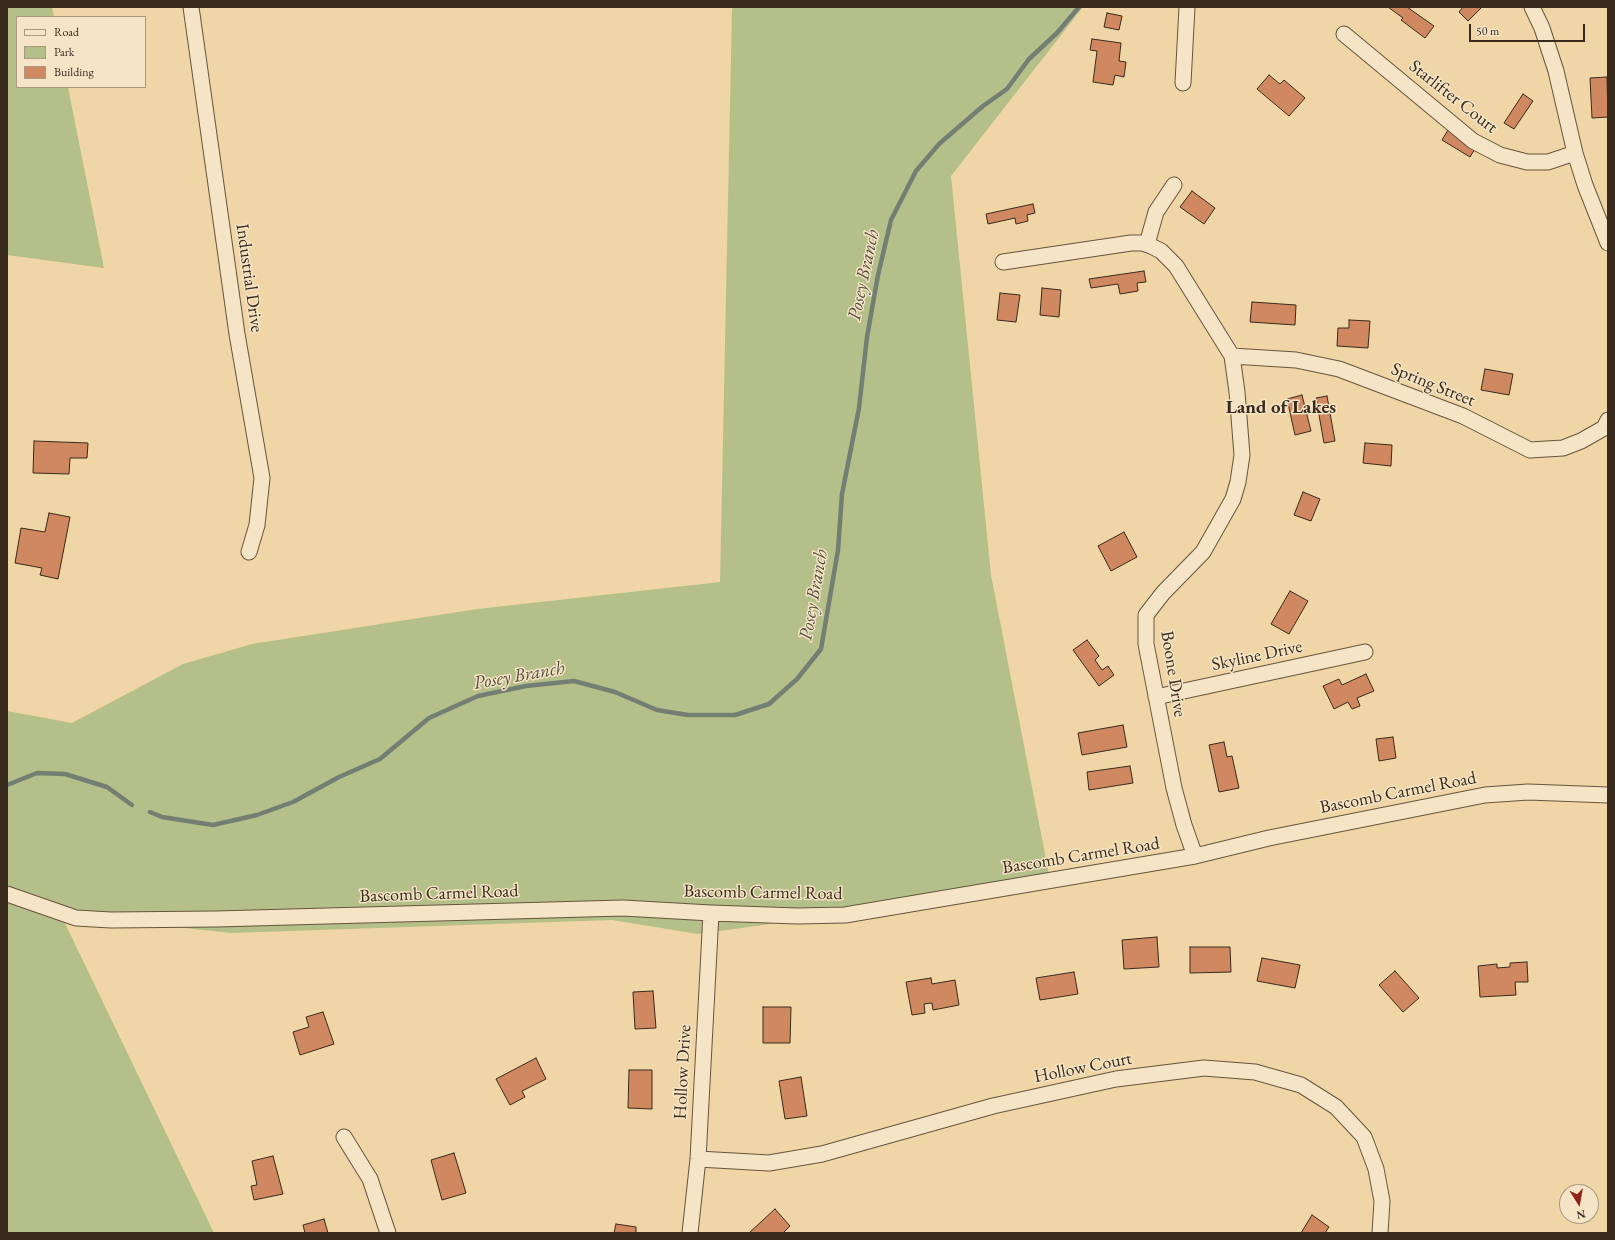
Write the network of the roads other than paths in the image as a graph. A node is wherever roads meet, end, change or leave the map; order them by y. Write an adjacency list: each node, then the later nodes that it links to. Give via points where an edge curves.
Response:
1 (191, 7): 13 (street, Industrial Drive, via 237,334 262,478 257,525)
2 (1187, 7): 5 (street)
3 (1532, 7): 6 (street, via 1556,71)
4 (1344, 34): 6 (street, Starlifter Court, via 1473,141 1500,155 1527,162 1548,162)
5 (1183, 83)
6 (1575, 153): 8 (street, via 1584,185)
7 (1174, 185): 9 (street, via 1156,212)
8 (1608, 243)
9 (1147, 244): 10 (street, via 1131,243); 11 (street, via 1161,251 1176,266)
10 (1003, 262)
11 (1232, 356): 12 (street, Spring Street, via 1296,360 1339,369 1463,416 1530,450 1563,448 1604,428); 15 (street, Boone Drive, via 1242,455 1238,482 1233,498 1203,552 1163,593 1146,615 1146,644)
12 (1608, 420)
13 (248, 552)
14 (1365, 652): 15 (street, Skyline Drive)
15 (1156, 697): 17 (street, Boone Drive, via 1174,788)
16 (1608, 794): 17 (street, Bascomb Carmel Road, via 1528,792 1485,795 1269,838)
17 (1195, 856): 19 (street, Bascomb Carmel Road, via 845,915)
18 (7, 894): 19 (street, Bascomb Carmel Road, via 76,918 111,920 623,908)
19 (711, 913): 21 (street, Hollow Drive)
20 (344, 1137): 22 (street, via 370,1179)
21 (698, 1159): 23 (street, Hollow Drive); 24 (street, Hollow Court, via 769,1163 822,1154 993,1106 1116,1079 1204,1068 1255,1072 1301,1085 1336,1106 1364,1137 1376,1169 1380,1195)
22 (388, 1233)
23 (690, 1233)
24 (1380, 1233)

